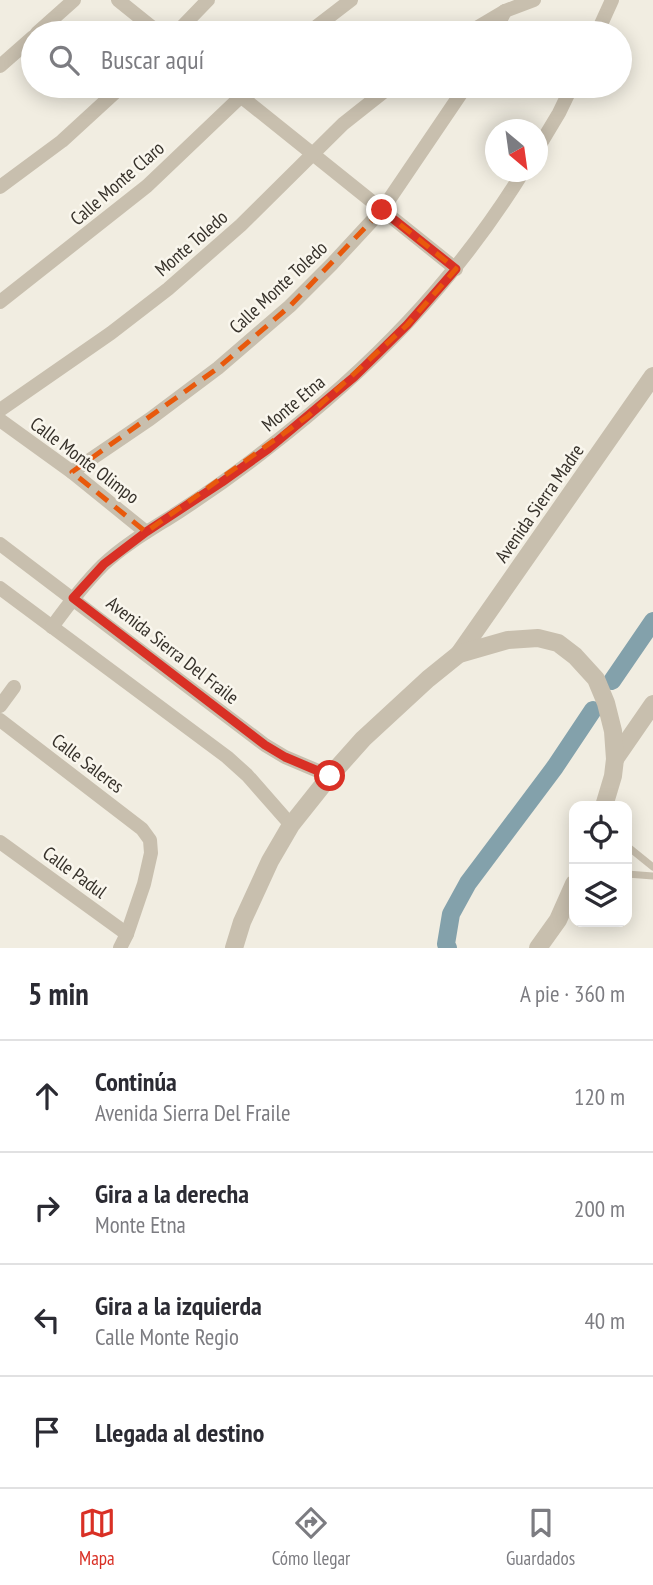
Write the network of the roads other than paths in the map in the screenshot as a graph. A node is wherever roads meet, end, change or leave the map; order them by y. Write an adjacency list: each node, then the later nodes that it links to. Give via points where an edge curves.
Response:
1 (74, 0): 8 (street)
2 (118, 0): 9 (street)
3 (208, 0): 10 (street)
4 (351, 0): 11 (street)
5 (534, 0): 7 (street)
6 (612, 0): 14 (street)
7 (505, 11): 12 (street); 13 (street)
8 (50, 21)
9 (144, 21)
10 (188, 21)
11 (324, 21)
12 (488, 21)
13 (500, 21)
14 (602, 21)
15 (21, 48): 16 (street)
16 (0, 66)
17 (109, 98): 26 (street, via 62,141)
18 (239, 98): 29 (street, Calle Monte Claro, via 147,186)
19 (253, 98): 24 (street)
20 (376, 98): 24 (street, Monte Toledo)
21 (458, 98): 27 (street, Calle Monte Toledo)
22 (566, 98): 23 (street)
23 (548, 130)
24 (312, 154): 27 (street); 31 (street, Monte Toledo, via 168,289)
25 (517, 182): 28 (street, Monte Etna)
26 (0, 187)
27 (382, 210): 28 (street); 33 (street, Calle Monte Toledo, via 289,306 218,368)
28 (456, 269): 34 (street, Monte Etna, via 407,325 336,393 240,469)
29 (0, 302)
30 (653, 376): 39 (street, Avenida Sierra Madre)
31 (0, 410)
32 (0, 420): 33 (street, Calle Monte Olimpo)
33 (72, 472): 34 (street, Calle Monte Olimpo)
34 (146, 532): 37 (street, Monte Etna, via 104,564)
35 (0, 544): 37 (street, Avenida Sierra Del Fraile)
36 (0, 588): 38 (street)
37 (73, 598): 38 (street, Monte Etna); 45 (street, Avenida Sierra Del Fraile, via 265,745)
38 (52, 627): 48 (street, via 227,757)
39 (459, 654): 44 (street, via 508,640 538,638 558,643 596,679 613,731); 45 (street, via 397,706)
40 (14, 687): 42 (street)
41 (653, 704): 44 (street)
42 (0, 706)
43 (0, 720): 55 (street, Calle Saleres, via 142,829 150,840 144,884)
44 (614, 767): 46 (street); 47 (lane)
45 (330, 776): 48 (street)
46 (605, 801)
47 (611, 801)
48 (291, 825): 57 (street, via 270,861)
49 (0, 842): 55 (street, Calle Padul)
50 (632, 850): 51 (lane)
51 (653, 867)
52 (632, 874): 53 (lane)
53 (653, 876)
54 (569, 898): 58 (street)
55 (127, 934): 56 (street)
56 (120, 948)
57 (234, 948)
58 (538, 948)

